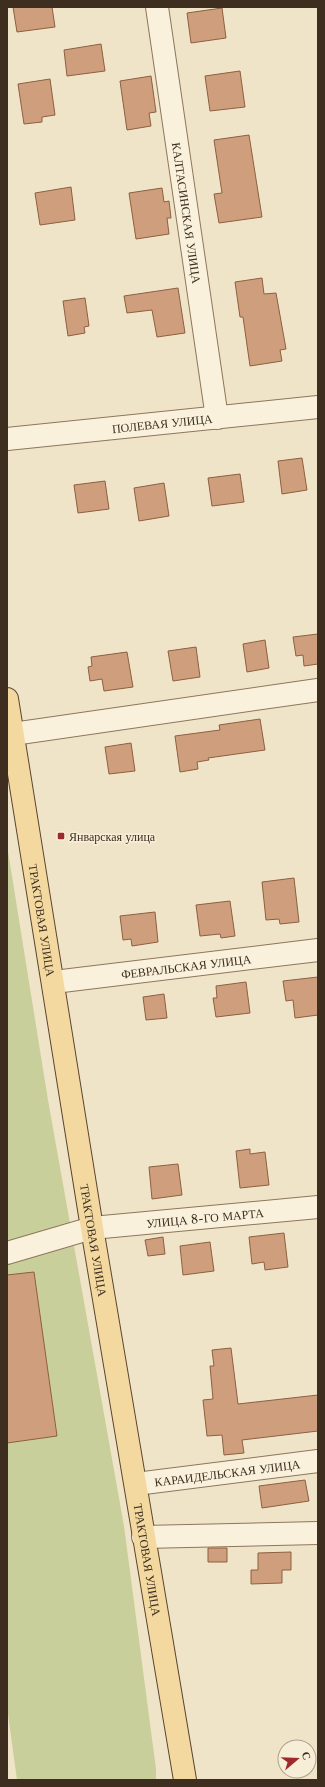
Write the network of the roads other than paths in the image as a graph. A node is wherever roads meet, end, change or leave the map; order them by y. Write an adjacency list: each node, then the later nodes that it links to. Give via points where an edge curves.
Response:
1 (157, 7): 3 (street, КАЛТАСИНСКАЯ УЛИЦА)
2 (318, 407): 3 (street, ПОЛЕВАЯ УЛИЦА)
3 (217, 418): 4 (street, ПОЛЕВАЯ УЛИЦА)
4 (7, 439)
5 (318, 690): 7 (street)
6 (7, 699): 7 (main road, ТРАКТОВАЯ УЛИЦА)
7 (13, 734): 9 (main road, ТРАКТОВАЯ УЛИЦА)
8 (318, 950): 9 (street, ФЕВРАЛЬСКАЯ УЛИЦА)
9 (54, 982): 11 (main road, ТРАКТОВАЯ УЛИЦА)
10 (318, 1207): 11 (street, УЛИЦА 8-ГО МАРТА)
11 (92, 1228): 12 (street, УЛИЦА 8-ГО МАРТА); 14 (main road, ТРАКТОВАЯ УЛИЦА)
12 (7, 1254)
13 (318, 1461): 14 (street, КАРАИДЕЛЬСКАЯ УЛИЦА)
14 (136, 1484): 16 (main road, ТРАКТОВАЯ УЛИЦА)
15 (318, 1534): 16 (street)
16 (143, 1537): 17 (main road, ТРАКТОВАЯ УЛИЦА)
17 (185, 1780)

